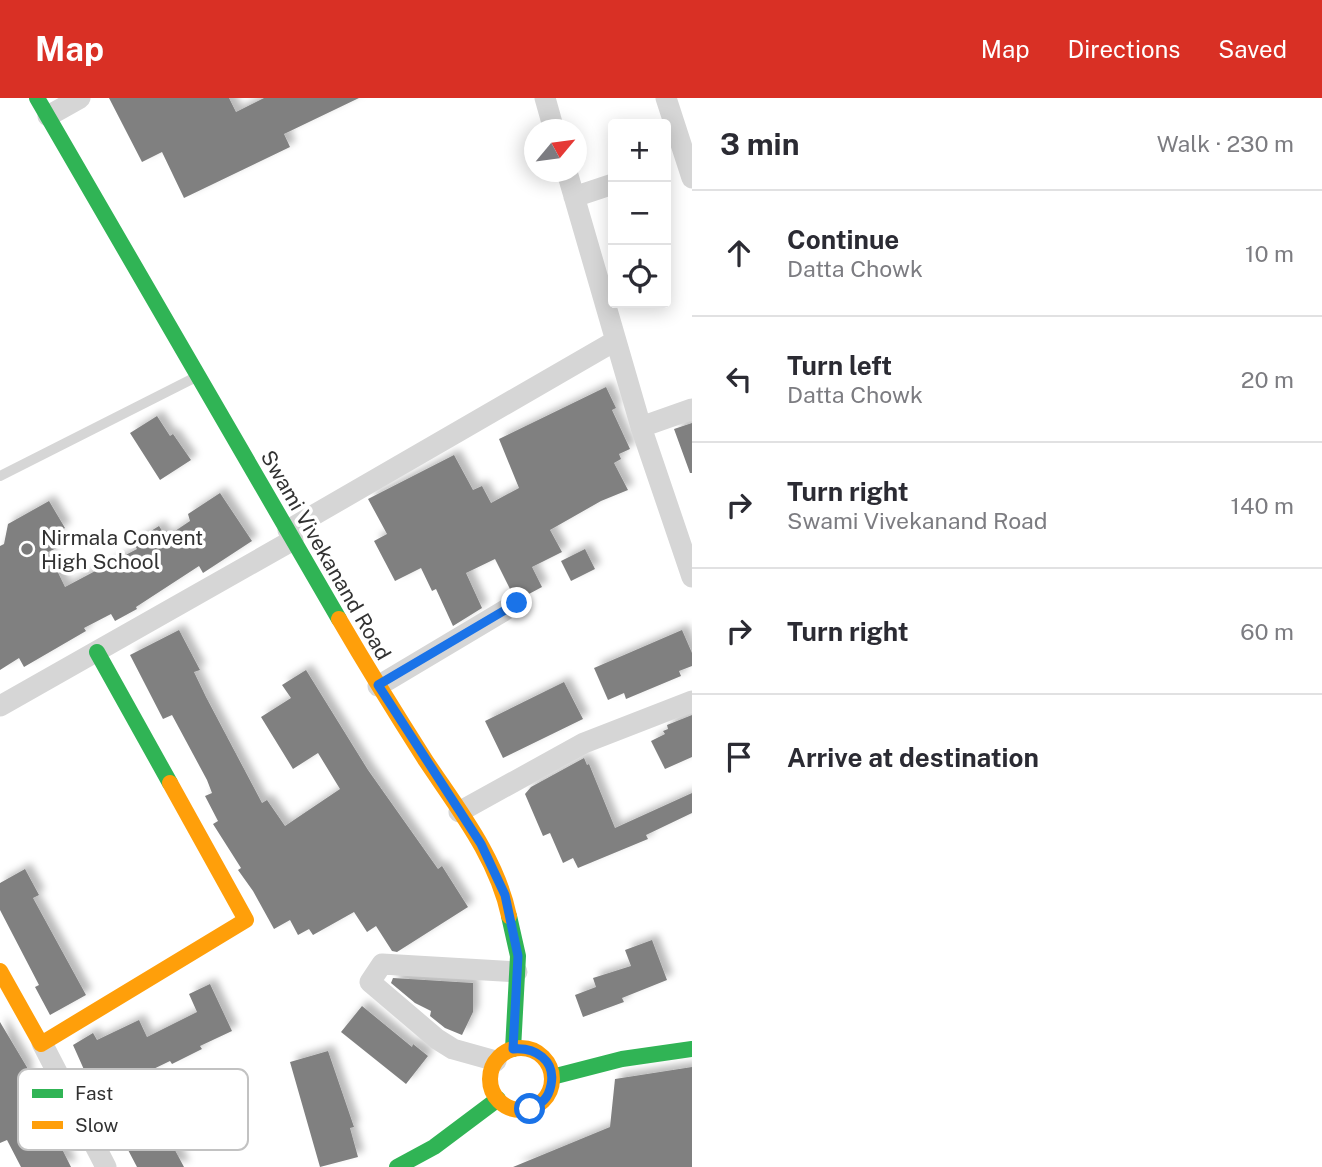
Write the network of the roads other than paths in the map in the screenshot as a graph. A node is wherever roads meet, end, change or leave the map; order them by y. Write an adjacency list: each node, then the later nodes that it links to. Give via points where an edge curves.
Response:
1 (80, 98): 4 (street)
2 (545, 98): 5 (street)
3 (666, 98): 6 (street)
4 (42, 107): 11 (main road, Swami Vivekanand Road)
5 (551, 119)
6 (681, 169)
7 (569, 182): 9 (street)
8 (608, 186): 9 (street)
9 (574, 197): 10 (street)
10 (615, 341): 13 (street); 16 (street)
11 (198, 376): 14 (lane); 16 (main road, Swami Vivekanand Road)
12 (692, 409): 13 (street)
13 (641, 427): 15 (street)
14 (0, 476)
15 (684, 526): 17 (street)
16 (290, 535): 19 (street); 20 (main road, Swami Vivekanand Road)
17 (692, 577)
18 (517, 603): 20 (street)
19 (97, 652): 22 (street); 26 (main road, via 246,920)
20 (378, 685): 23 (main road, Swami Vivekanand Road)
21 (692, 701): 23 (street, via 584,743)
22 (0, 706)
23 (459, 812): 25 (main road, Swami Vivekanand Road, via 481,844 505,895)
24 (0, 971): 26 (main road)
25 (517, 972): 28 (main road, Swami Vivekanand Road); 28 (street, via 382,964 370,982 453,1049)
26 (42, 1044): 29 (street)
27 (692, 1049): 30 (main road, via 622,1059)
28 (504, 1055): 30 (main road, via 524,1048 539,1053); 31 (main road, via 490,1079)
29 (55, 1069)
30 (552, 1077): 31 (main road, via 544,1101 530,1109 513,1109)
31 (498, 1099): 34 (main road, via 434,1147)
32 (97, 1150): 33 (street)
33 (106, 1167)
34 (397, 1167)

